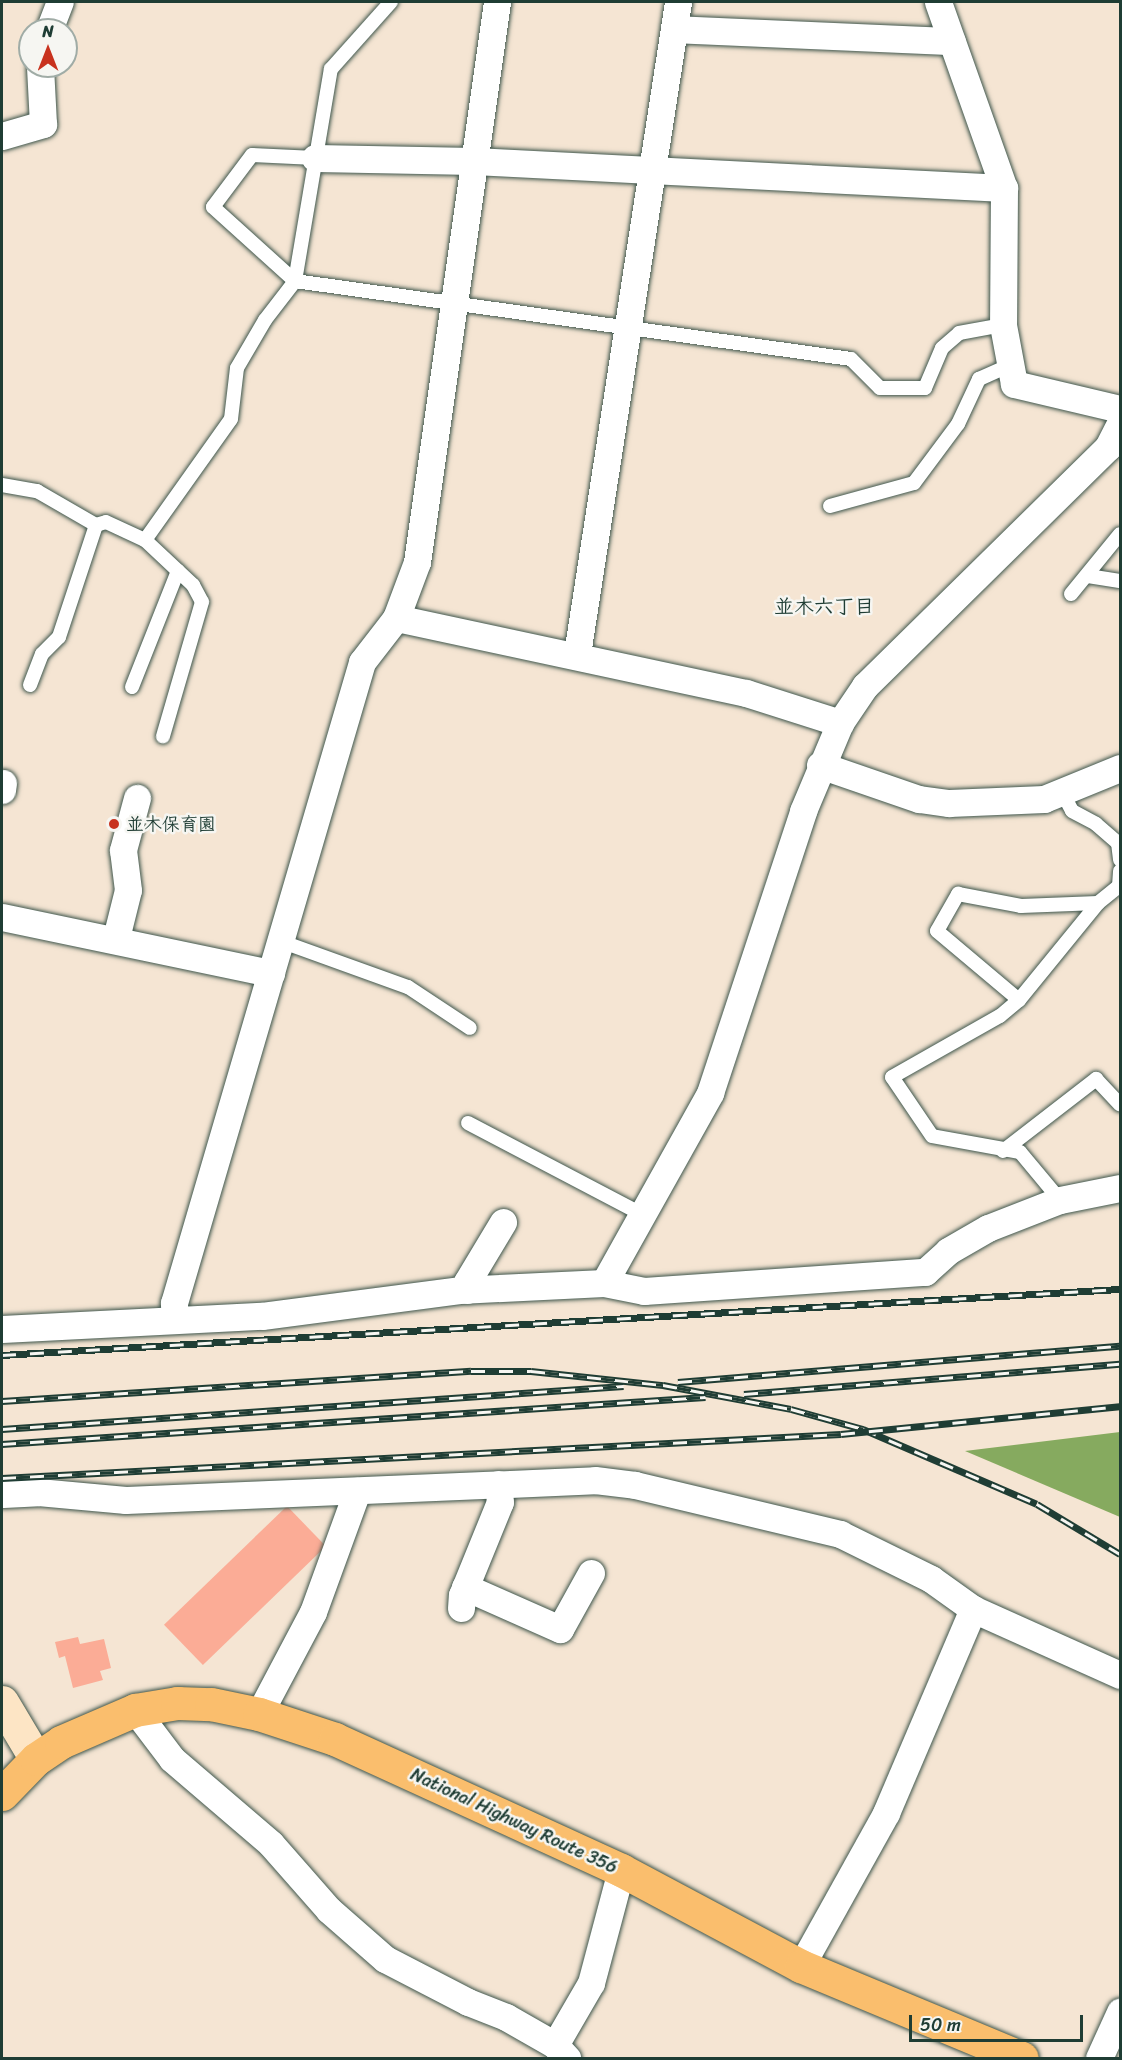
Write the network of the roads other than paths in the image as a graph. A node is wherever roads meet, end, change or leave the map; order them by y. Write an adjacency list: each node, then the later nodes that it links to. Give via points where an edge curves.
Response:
1 (60, 2): 6 (street)
2 (391, 2): 11 (lane, via 331,69)
3 (497, 2): 12 (street)
4 (678, 2): 7 (street)
5 (938, 2): 8 (street)
6 (54, 18)
7 (674, 28): 8 (street); 13 (street)
8 (952, 41): 14 (street)
9 (41, 78): 10 (street, via 43,124)
10 (2, 136)
11 (315, 158): 12 (street); 15 (lane); 15 (lane, via 252,155 213,207)
12 (474, 161): 13 (street); 16 (street)
13 (652, 170): 14 (street); 18 (street)
14 (1004, 188): 17 (street)
15 (295, 281): 16 (lane); 26 (lane, via 265,320 237,368 231,419)
16 (452, 304): 18 (lane); 31 (street, via 417,562)
17 (1003, 325): 18 (lane, via 959,333 942,348 925,388 880,388 851,359); 19 (street)
18 (627, 329): 32 (street)
19 (1010, 365): 20 (street, via 1014,384); 23 (lane, via 979,379 958,424 914,483)
20 (1120, 409)
21 (1120, 423): 35 (street, via 1108,447 865,686)
22 (2, 485): 24 (lane, via 37,491)
23 (830, 506)
24 (96, 525): 26 (lane, via 106,522); 33 (lane, via 59,636 42,654)
25 (1120, 534): 28 (lane)
26 (145, 540): 27 (lane)
27 (178, 571): 34 (lane); 36 (lane, via 202,602)
28 (1088, 576): 29 (lane); 30 (lane)
29 (1120, 581)
30 (1071, 594)
31 (396, 618): 32 (street); 46 (street, via 362,662)
32 (577, 654): 35 (street, via 746,693)
33 (30, 685)
34 (132, 687)
35 (840, 723): 37 (street)
36 (163, 736)
37 (820, 765): 39 (street, via 919,799 949,803 1044,799); 55 (street, via 710,1093)
38 (1120, 768): 39 (street)
39 (1062, 792): 41 (lane, via 1072,811 1096,824 1118,843)
40 (137, 798): 45 (street, via 123,850 128,890)
41 (1120, 861)
42 (1120, 871): 43 (lane, via 1119,886)
43 (1098, 903): 48 (lane); 48 (lane, via 1021,906 958,894 937,931)
44 (2, 917): 45 (street)
45 (116, 938): 47 (street)
46 (280, 941): 47 (street); 49 (lane, via 408,987)
47 (272, 973): 59 (street, via 174,1303)
48 (1018, 1000): 52 (lane, via 1000,1016 892,1077 932,1136)
49 (470, 1028)
50 (1120, 1105): 52 (lane, via 1096,1079)
51 (468, 1123): 55 (lane)
52 (1004, 1151): 54 (lane, via 1020,1152)
53 (1120, 1188): 54 (street)
54 (1060, 1200): 57 (street, via 988,1227 948,1251 925,1272 644,1291)
55 (642, 1215): 57 (street)
56 (503, 1222): 58 (street, via 466,1282)
57 (604, 1283): 58 (street)
58 (466, 1290): 59 (street, via 262,1316)
59 (175, 1319): 60 (street)
60 (2, 1329)
61 (498, 1484): 62 (street); 64 (street, via 500,1502 463,1597 560,1629); 65 (street, via 595,1480 635,1485 840,1534 922,1574)
62 (357, 1491): 63 (street, via 126,1500 38,1492); 69 (street, via 313,1612)
63 (3, 1494)
64 (591, 1573)
65 (973, 1608): 66 (street); 74 (street, via 886,1813)
66 (1120, 1675)
67 (2, 1702): 70 (street)
68 (135, 1710): 69 (highway, National Highway Route 356, via 177,1703 212,1704); 71 (highway, National Highway Route 356, via 61,1742); 76 (street, via 172,1759 272,1844 329,1910 385,1959 506,2017)
69 (259, 1714): 73 (highway, National Highway Route 356, via 335,1739)
70 (9, 1731): 71 (street)
71 (36, 1760): 72 (highway, National Highway Route 356)
72 (2, 1794)
73 (621, 1870): 74 (highway, National Highway Route 356); 76 (street, via 591,1983)
74 (801, 1966): 77 (highway, National Highway Route 356)
75 (1120, 2012): 78 (street)
76 (561, 2052)
77 (1022, 2058)
78 (1099, 2058)

